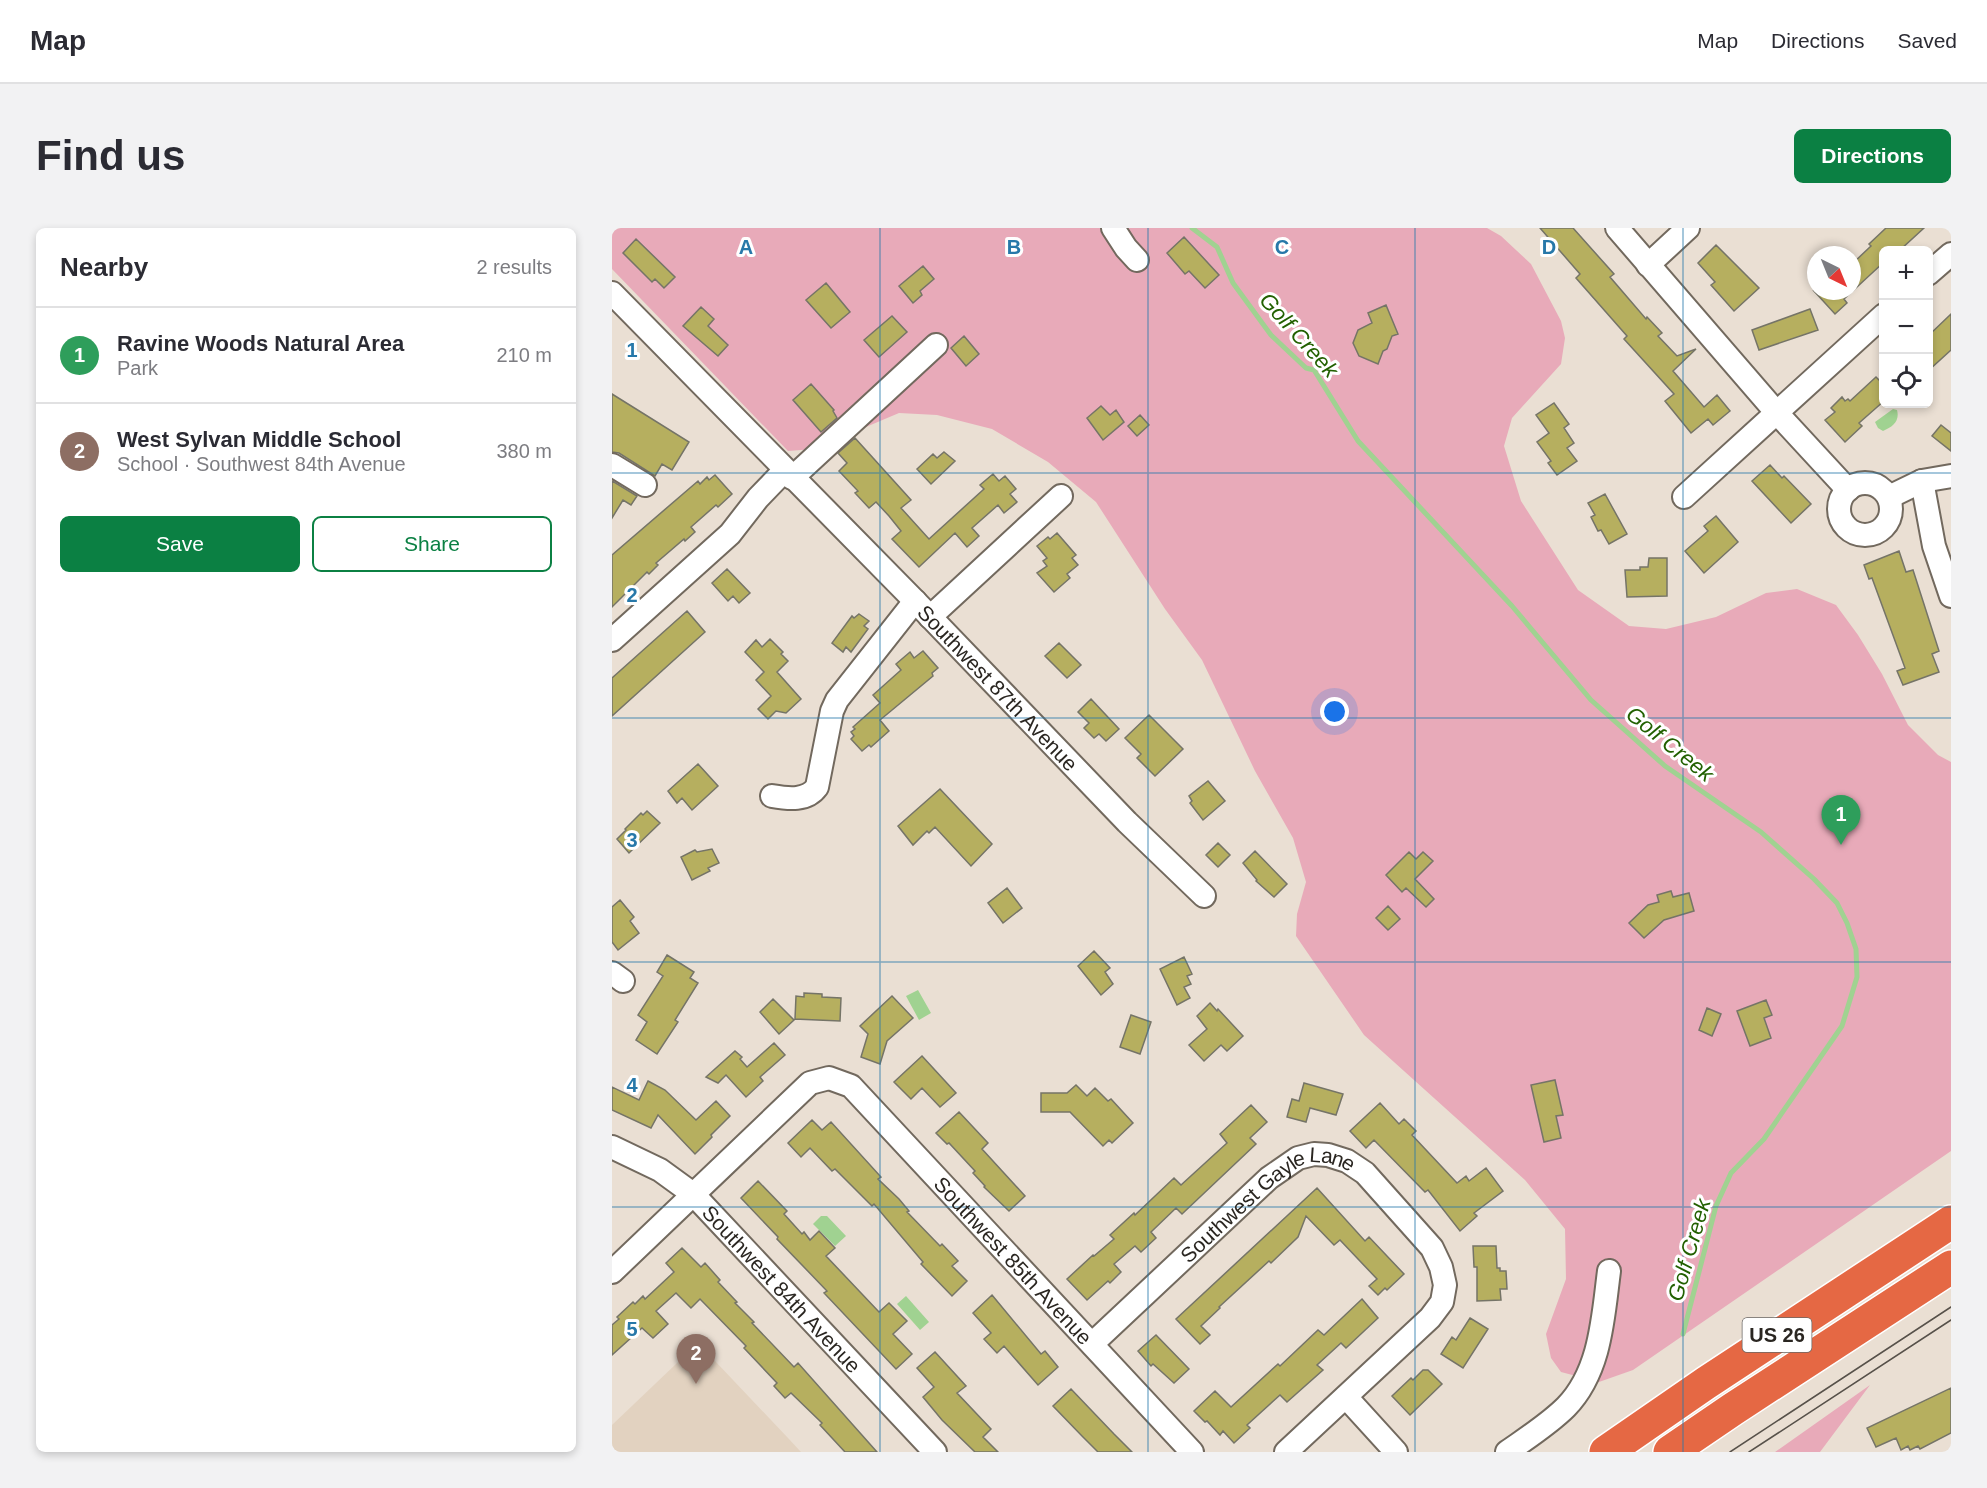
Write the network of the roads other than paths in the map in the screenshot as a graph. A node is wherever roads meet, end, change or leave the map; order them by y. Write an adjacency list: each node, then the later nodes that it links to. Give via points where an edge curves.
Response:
1 (1113, 228): 5 (street)
2 (1617, 228): 6 (street)
3 (1688, 228): 6 (street)
4 (1951, 254): 7 (street)
5 (1137, 260)
6 (1648, 265): 11 (street)
7 (1933, 270)
8 (613, 296): 13 (street, Southwest 87th Avenue)
9 (1879, 319): 11 (street)
10 (936, 345): 13 (street)
11 (1776, 412): 17 (street); 19 (street)
12 (612, 465): 16 (street)
13 (789, 474): 22 (street, Southwest 87th Avenue); 23 (street, via 758,498 730,534)
14 (1951, 476): 15 (street)
15 (1922, 482): 20 (street); 21 (street, via 1934,546)
16 (645, 485)
17 (1848, 490): 20 (street, via 1868,483 1884,490); 20 (street, via 1840,500 1840,517 1858,535 1875,534 1888,523)
18 (1061, 496): 22 (street)
19 (1684, 497)
20 (1889, 497)
21 (1951, 596)
22 (922, 609): 24 (street, via 837,700 817,787 812,794 786,799); 25 (street, Southwest 87th Avenue, via 1127,822)
23 (612, 640)
24 (772, 796)
25 (1204, 896)
26 (612, 1147): 27 (street, Southwest 84th Avenue, via 660,1170)
27 (693, 1194): 31 (street); 32 (street, Southwest 85th Avenue, via 810,1083 829,1078 851,1086); 34 (street, Southwest 84th Avenue)
28 (1951, 1222): 39 (highway, US 26)
29 (1951, 1267): 40 (highway, US 26)
30 (1609, 1271): 38 (street, via 1603,1320 1587,1377 1567,1406)
31 (612, 1272)
32 (1092, 1344): 33 (street, Southwest Gayle Lane, via 1269,1178 1298,1158 1328,1155 1365,1173 1410,1223 1432,1248 1444,1285 1442,1302 1430,1318); 35 (street, Southwest 85th Avenue)
33 (1346, 1397): 36 (street, Southwest Gayle Lane); 37 (street)
34 (935, 1452)
35 (1192, 1452)
36 (1286, 1452)
37 (1396, 1452)
38 (1507, 1452)
39 (1606, 1452)
40 (1670, 1452)

